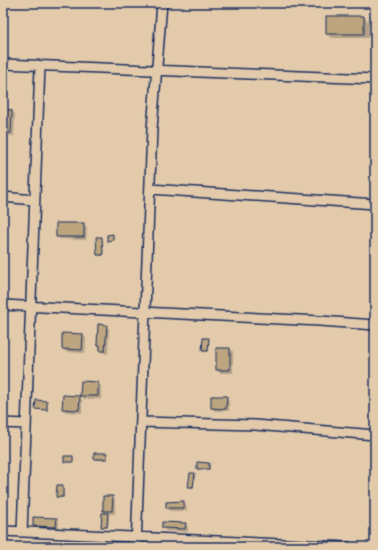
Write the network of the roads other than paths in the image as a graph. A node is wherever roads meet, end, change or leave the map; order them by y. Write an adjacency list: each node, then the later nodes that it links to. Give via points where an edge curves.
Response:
1 (162, 3): 4 (street)
2 (3, 64): 3 (street)
3 (40, 66): 4 (street); 8 (street)
4 (156, 71): 5 (street); 6 (street)
5 (375, 79)
6 (150, 189): 9 (street); 12 (street)
7 (3, 197): 8 (street)
8 (34, 200): 11 (street)
9 (375, 204)
10 (3, 305): 11 (street)
11 (30, 306): 12 (street); 16 (street)
12 (145, 312): 13 (street); 14 (street)
13 (375, 325)
14 (141, 422): 17 (street, via 255,425); 20 (street)
15 (3, 423): 16 (street)
16 (25, 424): 19 (street)
17 (375, 435)
18 (3, 532): 19 (street)
19 (22, 532): 20 (street)
20 (136, 537): 21 (street); 22 (street)
21 (136, 547)
22 (348, 547)

